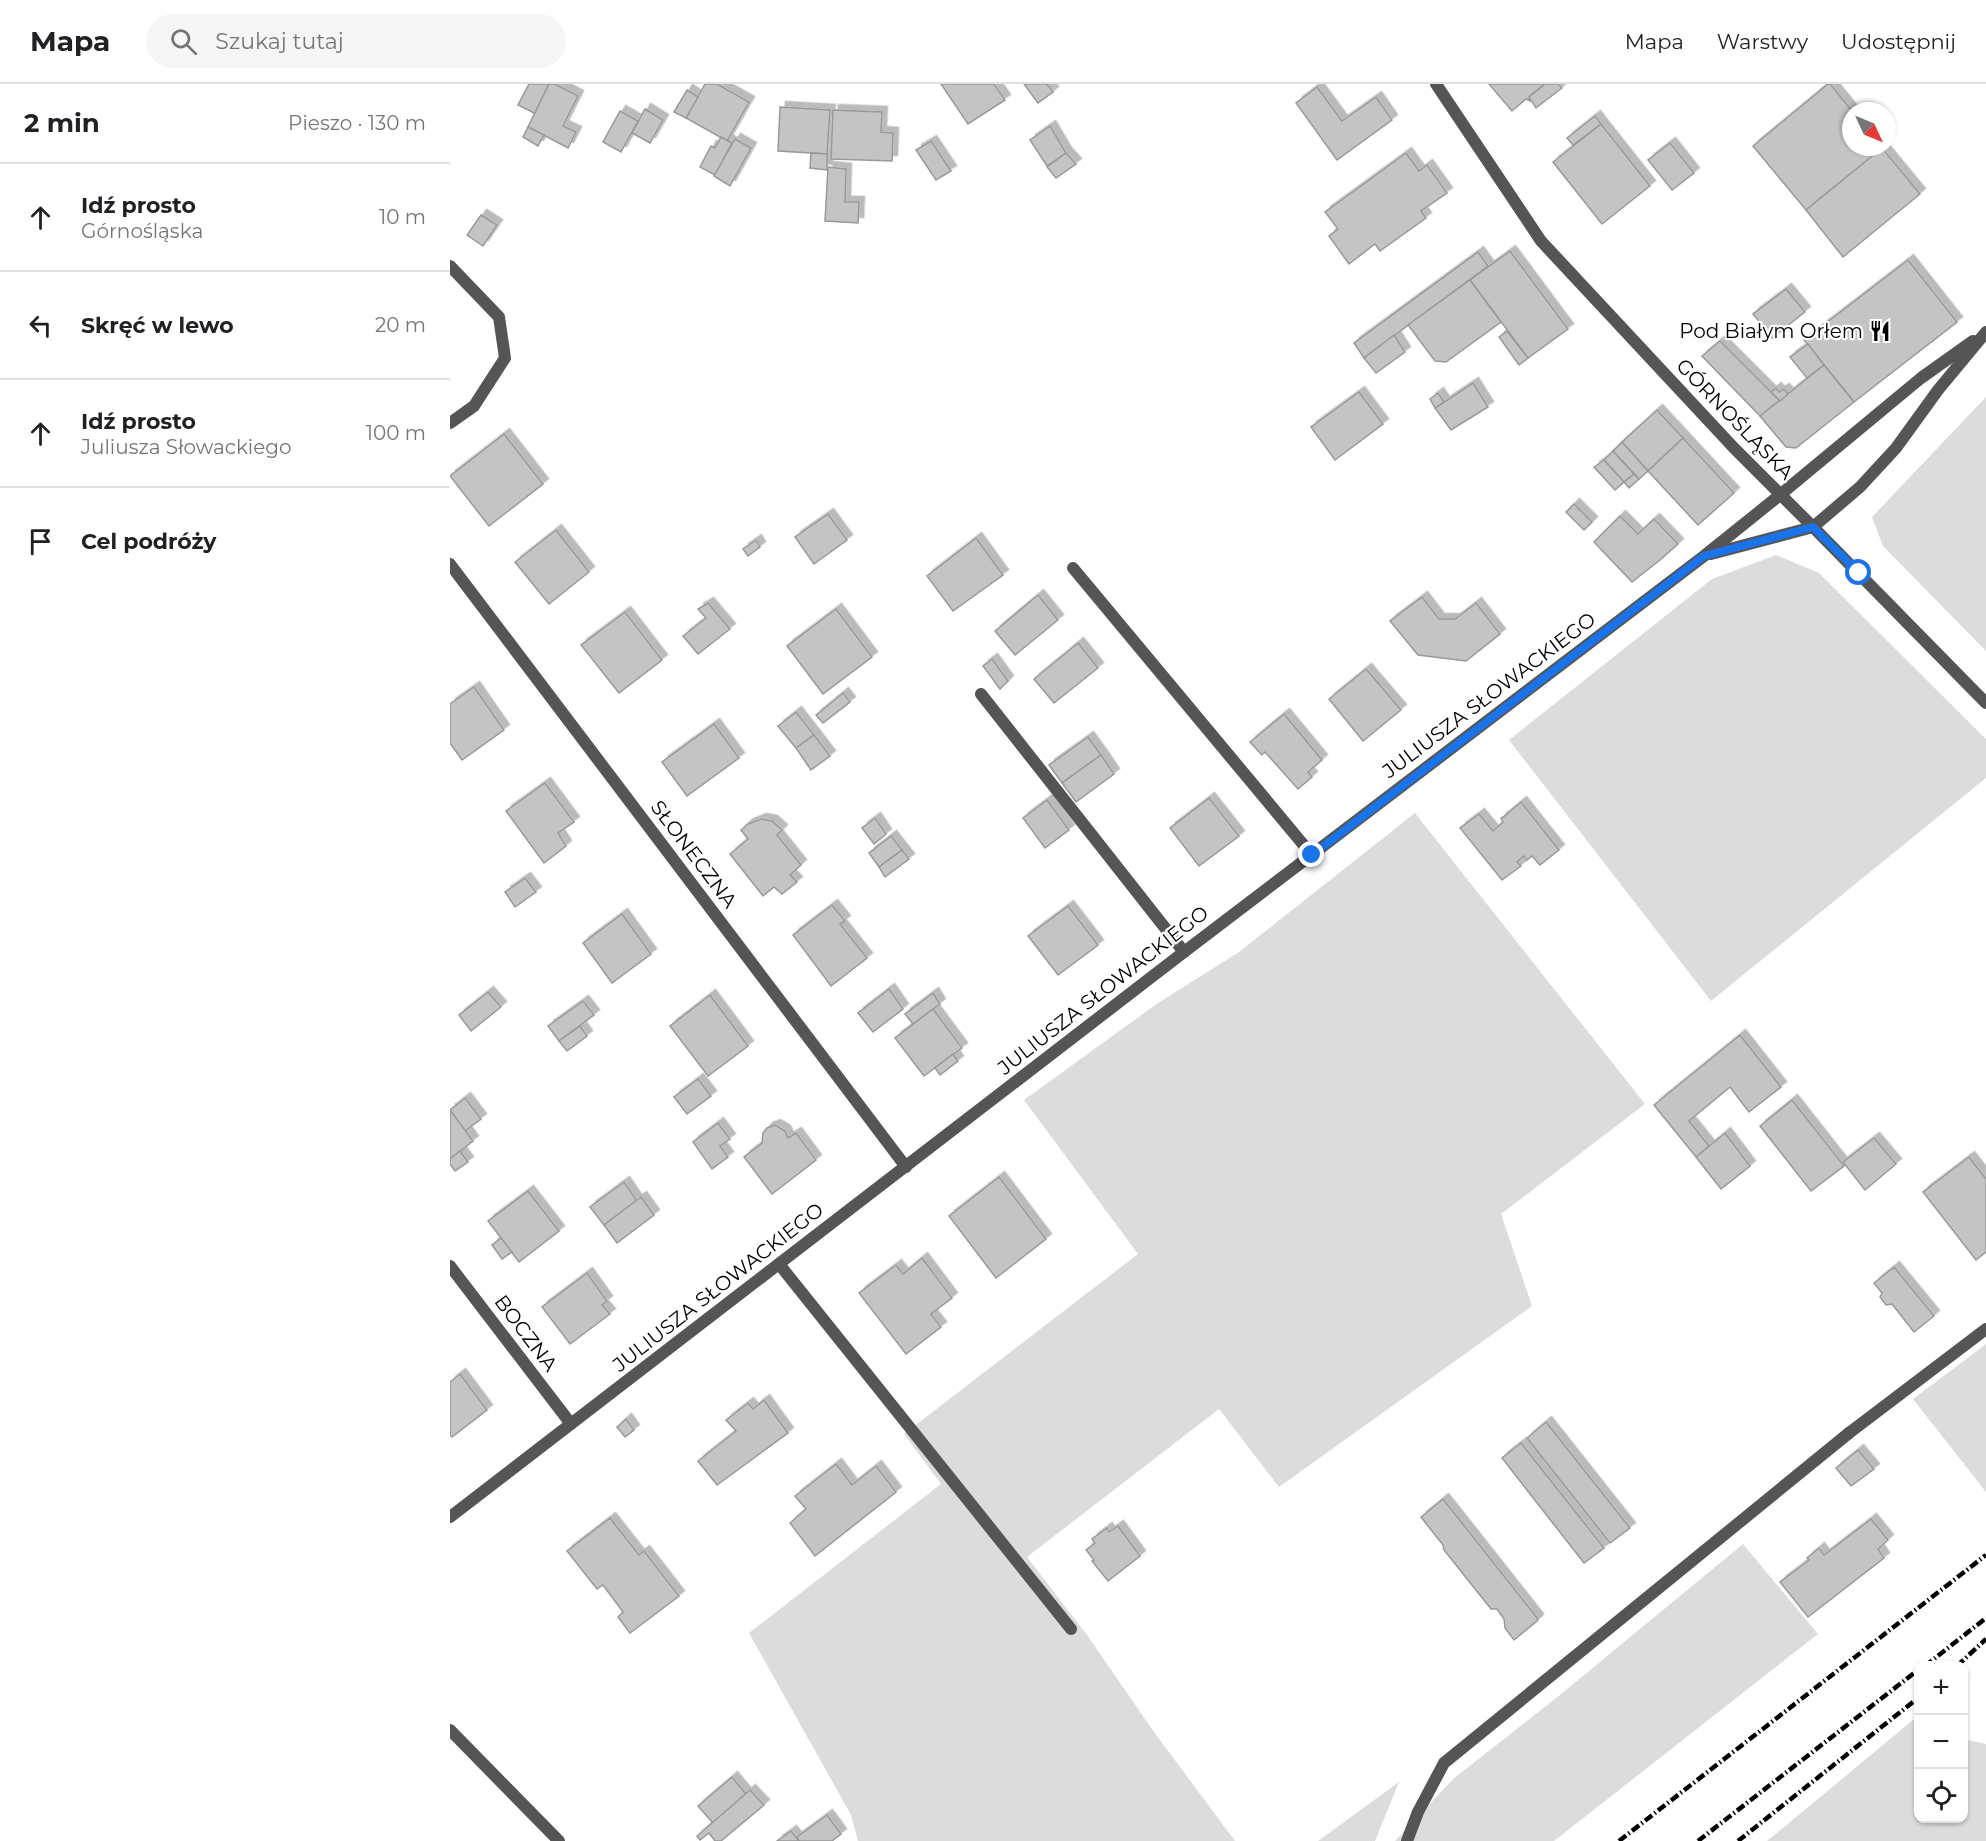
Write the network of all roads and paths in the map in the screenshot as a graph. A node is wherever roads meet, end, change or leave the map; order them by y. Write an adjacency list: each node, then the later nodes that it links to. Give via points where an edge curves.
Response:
1 (1436, 84): 5 (street, GÓRNOŚLĄSKA, via 1541,241)
2 (450, 266): 4 (street, via 499,317 505,358 474,406)
3 (1986, 332): 5 (street, JULIUSZA SŁOWACKIEGO, via 1921,378); 6 (street, via 1896,448 1860,487)
4 (450, 423)
5 (1780, 495): 6 (street, GÓRNOŚLĄSKA); 7 (street, JULIUSZA SŁOWACKIEGO)
6 (1813, 527): 7 (street); 11 (street, GÓRNOŚLĄSKA)
7 (1704, 556): 12 (street, JULIUSZA SŁOWACKIEGO)
8 (450, 564): 14 (street, SŁONECZNA)
9 (1073, 568): 12 (street)
10 (981, 694): 13 (street)
11 (1986, 703)
12 (1312, 855): 13 (street, JULIUSZA SŁOWACKIEGO)
13 (1184, 952): 14 (street, JULIUSZA SŁOWACKIEGO)
14 (906, 1167): 15 (street, JULIUSZA SŁOWACKIEGO)
15 (779, 1264): 18 (street, JULIUSZA SŁOWACKIEGO); 20 (street)
16 (450, 1266): 18 (street, BOCZNA)
17 (1986, 1329): 23 (street, via 1849,1433 1444,1763)
18 (571, 1424): 19 (street, JULIUSZA SŁOWACKIEGO)
19 (450, 1517)
20 (1071, 1629)
21 (450, 1731): 22 (street)
22 (559, 1841)
23 (1407, 1841)

